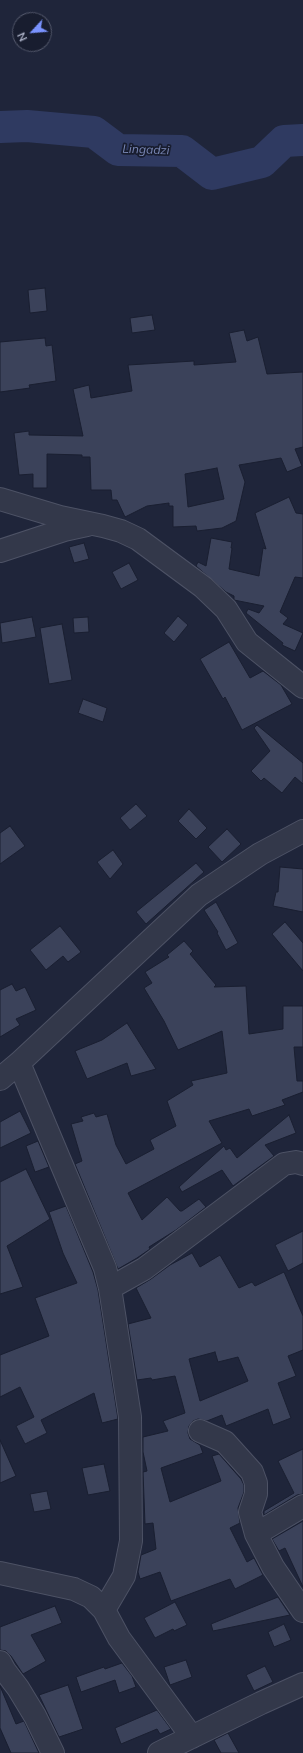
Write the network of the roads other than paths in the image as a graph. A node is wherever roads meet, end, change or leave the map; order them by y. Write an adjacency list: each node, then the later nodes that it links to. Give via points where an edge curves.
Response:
1 (0, 499): 2 (street, via 60,517)
2 (92, 523): 3 (street); 4 (street, via 138,539 203,587 226,609 247,642)
3 (0, 551)
4 (303, 687)
5 (303, 831): 6 (street, via 260,854 199,895)
6 (19, 1063): 7 (street); 9 (street, via 105,1268)
7 (0, 1079)
8 (303, 1164): 9 (street, via 284,1164 144,1269)
9 (110, 1288): 14 (street, via 130,1417 130,1541 124,1576)
10 (200, 1431): 12 (street, via 225,1442 252,1472 256,1494 250,1512)
11 (303, 1506): 12 (street)
12 (256, 1534): 15 (street, via 273,1567)
13 (0, 1573): 14 (street, via 74,1589 91,1597)
14 (104, 1610): 18 (street)
15 (303, 1611)
16 (0, 1662): 19 (street, via 25,1699)
17 (303, 1684): 18 (street, via 261,1703)
18 (179, 1747)
19 (53, 1753)

